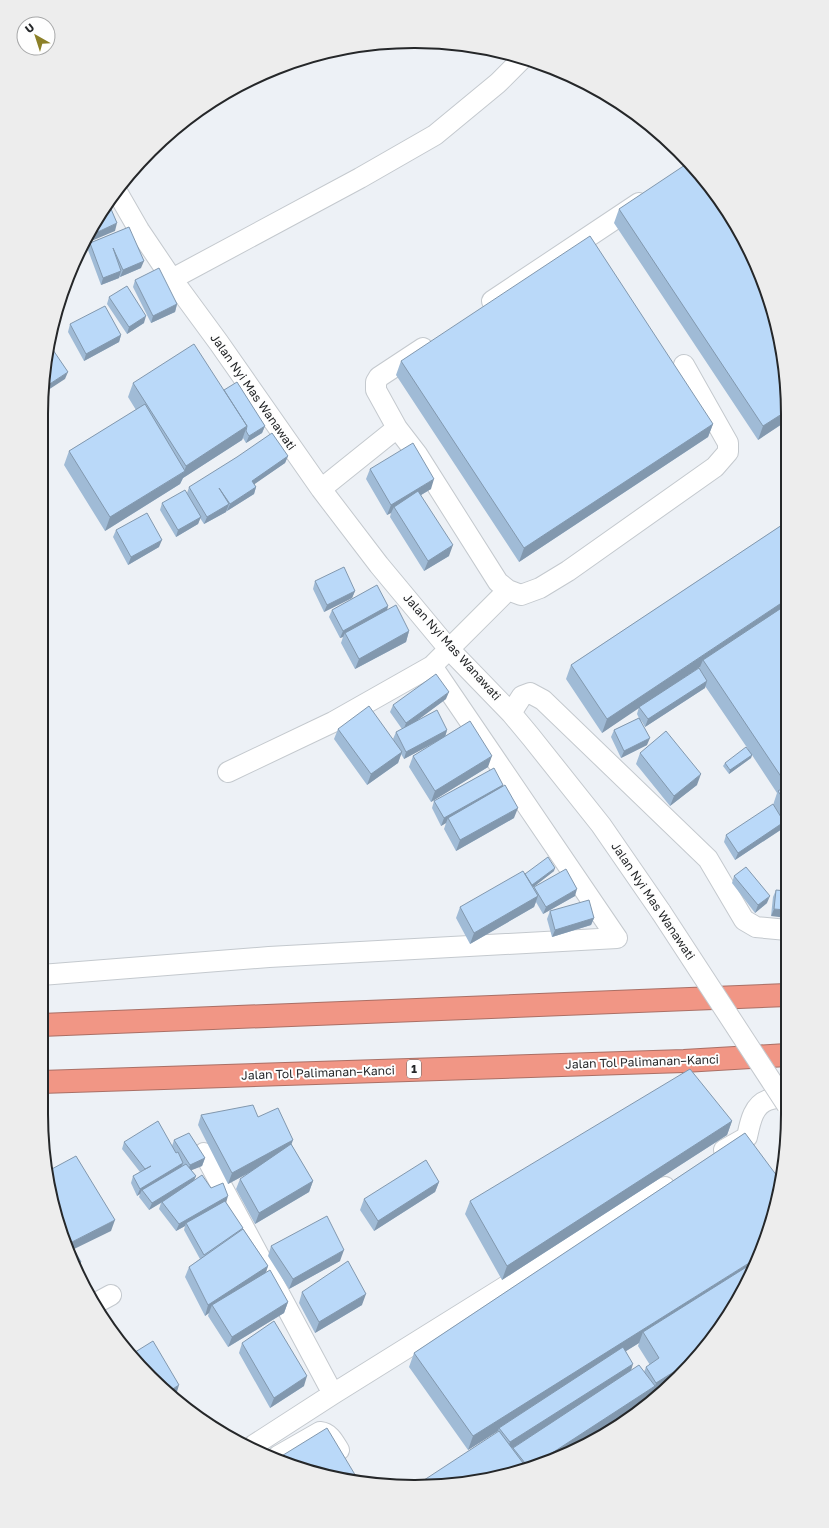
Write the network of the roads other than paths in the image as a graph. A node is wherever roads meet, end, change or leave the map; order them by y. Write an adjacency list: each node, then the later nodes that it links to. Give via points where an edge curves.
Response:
1 (518, 63): 4 (street, via 498,83 435,135)
2 (653, 194): 5 (street)
3 (120, 197): 4 (street, Jalan Nyi Mas Wanawati)
4 (172, 279): 9 (street, Jalan Nyi Mas Wanawati)
5 (477, 311)
6 (438, 338): 8 (street, via 379,377 376,382 376,390)
7 (684, 365): 10 (street, via 728,444 728,452 714,467 568,571 540,588 520,595)
8 (397, 428): 9 (street); 10 (street, via 417,454 498,582)
9 (321, 489): 11 (street, Jalan Nyi Mas Wanawati, via 379,565)
10 (508, 590): 11 (street)
11 (448, 648): 12 (street); 13 (street, Jalan Nyi Mas Wanawati)
12 (432, 666): 14 (street, via 333,722); 16 (street, via 617,938 269,957)
13 (511, 713): 15 (street, via 522,696 530,693 543,700 708,859 744,920 756,927); 21 (street, Jalan Nyi Mas Wanawati, bridge, via 601,825)
14 (228, 772)
15 (781, 929)
16 (48, 974)
17 (781, 995): 18 (highway)
18 (48, 1025)
19 (781, 1055): 20 (highway, Jalan Tol Palimanan–Kanci / 1, via 684,1061)
20 (48, 1082)
21 (781, 1096)
22 (781, 1097): 24 (street, via 768,1100 757,1108 751,1118 751,1143)
23 (204, 1153): 26 (street)
24 (706, 1162)
25 (679, 1179): 26 (street)
26 (333, 1394): 27 (street)
27 (256, 1444)
28 (280, 1455): 29 (street, via 323,1432 330,1437)
29 (349, 1466)

